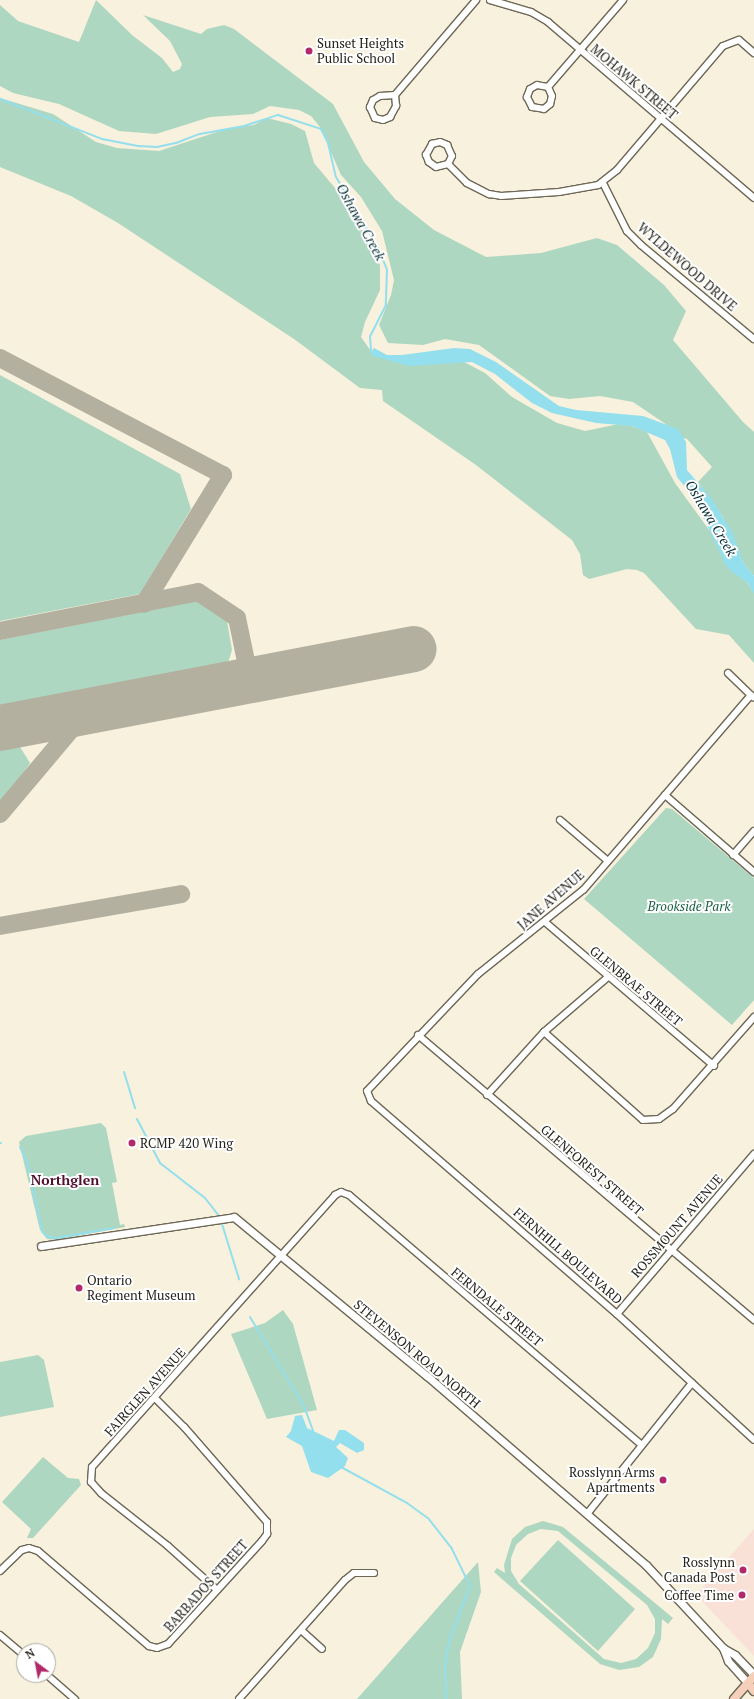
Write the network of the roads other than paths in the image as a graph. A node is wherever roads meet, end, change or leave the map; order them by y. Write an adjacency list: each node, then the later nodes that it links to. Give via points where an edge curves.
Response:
1 (476, 0): 7 (street)
2 (490, 0): 4 (street, MOHAWK STREET, via 531,12 548,22)
3 (623, 0): 4 (street)
4 (580, 51): 6 (street); 8 (street, MOHAWK STREET)
5 (754, 53): 8 (street, via 739,40 723,46)
6 (548, 87): 6 (street, via 537,85 530,89 527,97 532,107 544,109 550,104 552,96)
7 (395, 95): 7 (street, via 396,106 390,117 383,120 375,118 370,111 373,100 380,96)
8 (660, 119): 10 (street); 11 (street, MOHAWK STREET)
9 (448, 164): 9 (street, via 436,167 429,162 426,155 432,144 444,143 450,148 452,156); 10 (street, via 475,188 501,196 572,190)
10 (603, 183): 12 (street, WYLDEWOOD DRIVE, via 627,231)
11 (754, 198)
12 (754, 339)
13 (728, 673): 14 (street)
14 (753, 697): 15 (street, JANE AVENUE)
15 (665, 795): 18 (street); 19 (street, JANE AVENUE)
16 (560, 820): 19 (street)
17 (754, 831): 18 (street)
18 (733, 855): 20 (street)
19 (608, 861): 21 (street, JANE AVENUE, via 583,890)
20 (754, 872)
21 (545, 922): 22 (street, GLENBRAE STREET); 25 (street, JANE AVENUE, via 478,974)
22 (608, 977): 24 (street); 26 (street, GLENBRAE STREET)
23 (754, 1017): 26 (street)
24 (544, 1032): 26 (street, via 642,1120 659,1119 673,1109); 28 (street)
25 (418, 1035): 27 (street, JANE AVENUE); 28 (street, GLENFOREST STREET)
26 (714, 1066)
27 (366, 1091): 34 (street, FERNHILL BOULEVARD, via 371,1101)
28 (487, 1095): 32 (street, GLENFOREST STREET)
29 (754, 1154): 32 (street, ROSSMOUNT AVENUE)
30 (335, 1195): 33 (street, FAIRGLEN AVENUE); 39 (street, FERNDALE STREET, via 341,1192 349,1195)
31 (41, 1246): 33 (street, STEVENSON ROAD NORTH, via 234,1217)
32 (670, 1252): 34 (street, ROSSMOUNT AVENUE); 35 (street, GLENFOREST STREET)
33 (282, 1257): 37 (street, FAIRGLEN AVENUE); 40 (street, STEVENSON ROAD NORTH, via 427,1376)
34 (617, 1314): 36 (street, FERNHILL BOULEVARD)
35 (754, 1320)
36 (692, 1383): 38 (street, FERNHILL BOULEVARD); 39 (street)
37 (155, 1398): 43 (street, BARBADOS STREET, via 267,1522 267,1534 262,1541); 43 (street, FAIRGLEN AVENUE, via 95,1462 91,1482)
38 (754, 1440)
39 (642, 1445): 40 (street)
40 (587, 1514): 47 (street, STEVENSON ROAD NORTH, via 657,1576)
41 (0, 1571): 43 (street, BARBADOS STREET, via 22,1550 29,1548 38,1551 149,1646 157,1648 168,1644)
42 (374, 1574): 44 (street, via 360,1572 349,1576)
43 (217, 1590)
44 (301, 1630): 48 (street); 54 (street)
45 (0, 1635): 46 (street)
46 (16, 1648)
47 (723, 1648): 49 (street, STEVENSON ROAD NORTH, via 735,1654); 51 (street, STEVENSON ROAD NORTH, via 728,1661)
48 (322, 1649)
49 (754, 1675): 51 (main road)
50 (56, 1683): 53 (street)
51 (748, 1683): 52 (main road, STEVENSON ROAD NORTH); 55 (main road)
52 (754, 1693): 56 (main road)
53 (75, 1699)
54 (239, 1699)
55 (734, 1699)
56 (750, 1699)

